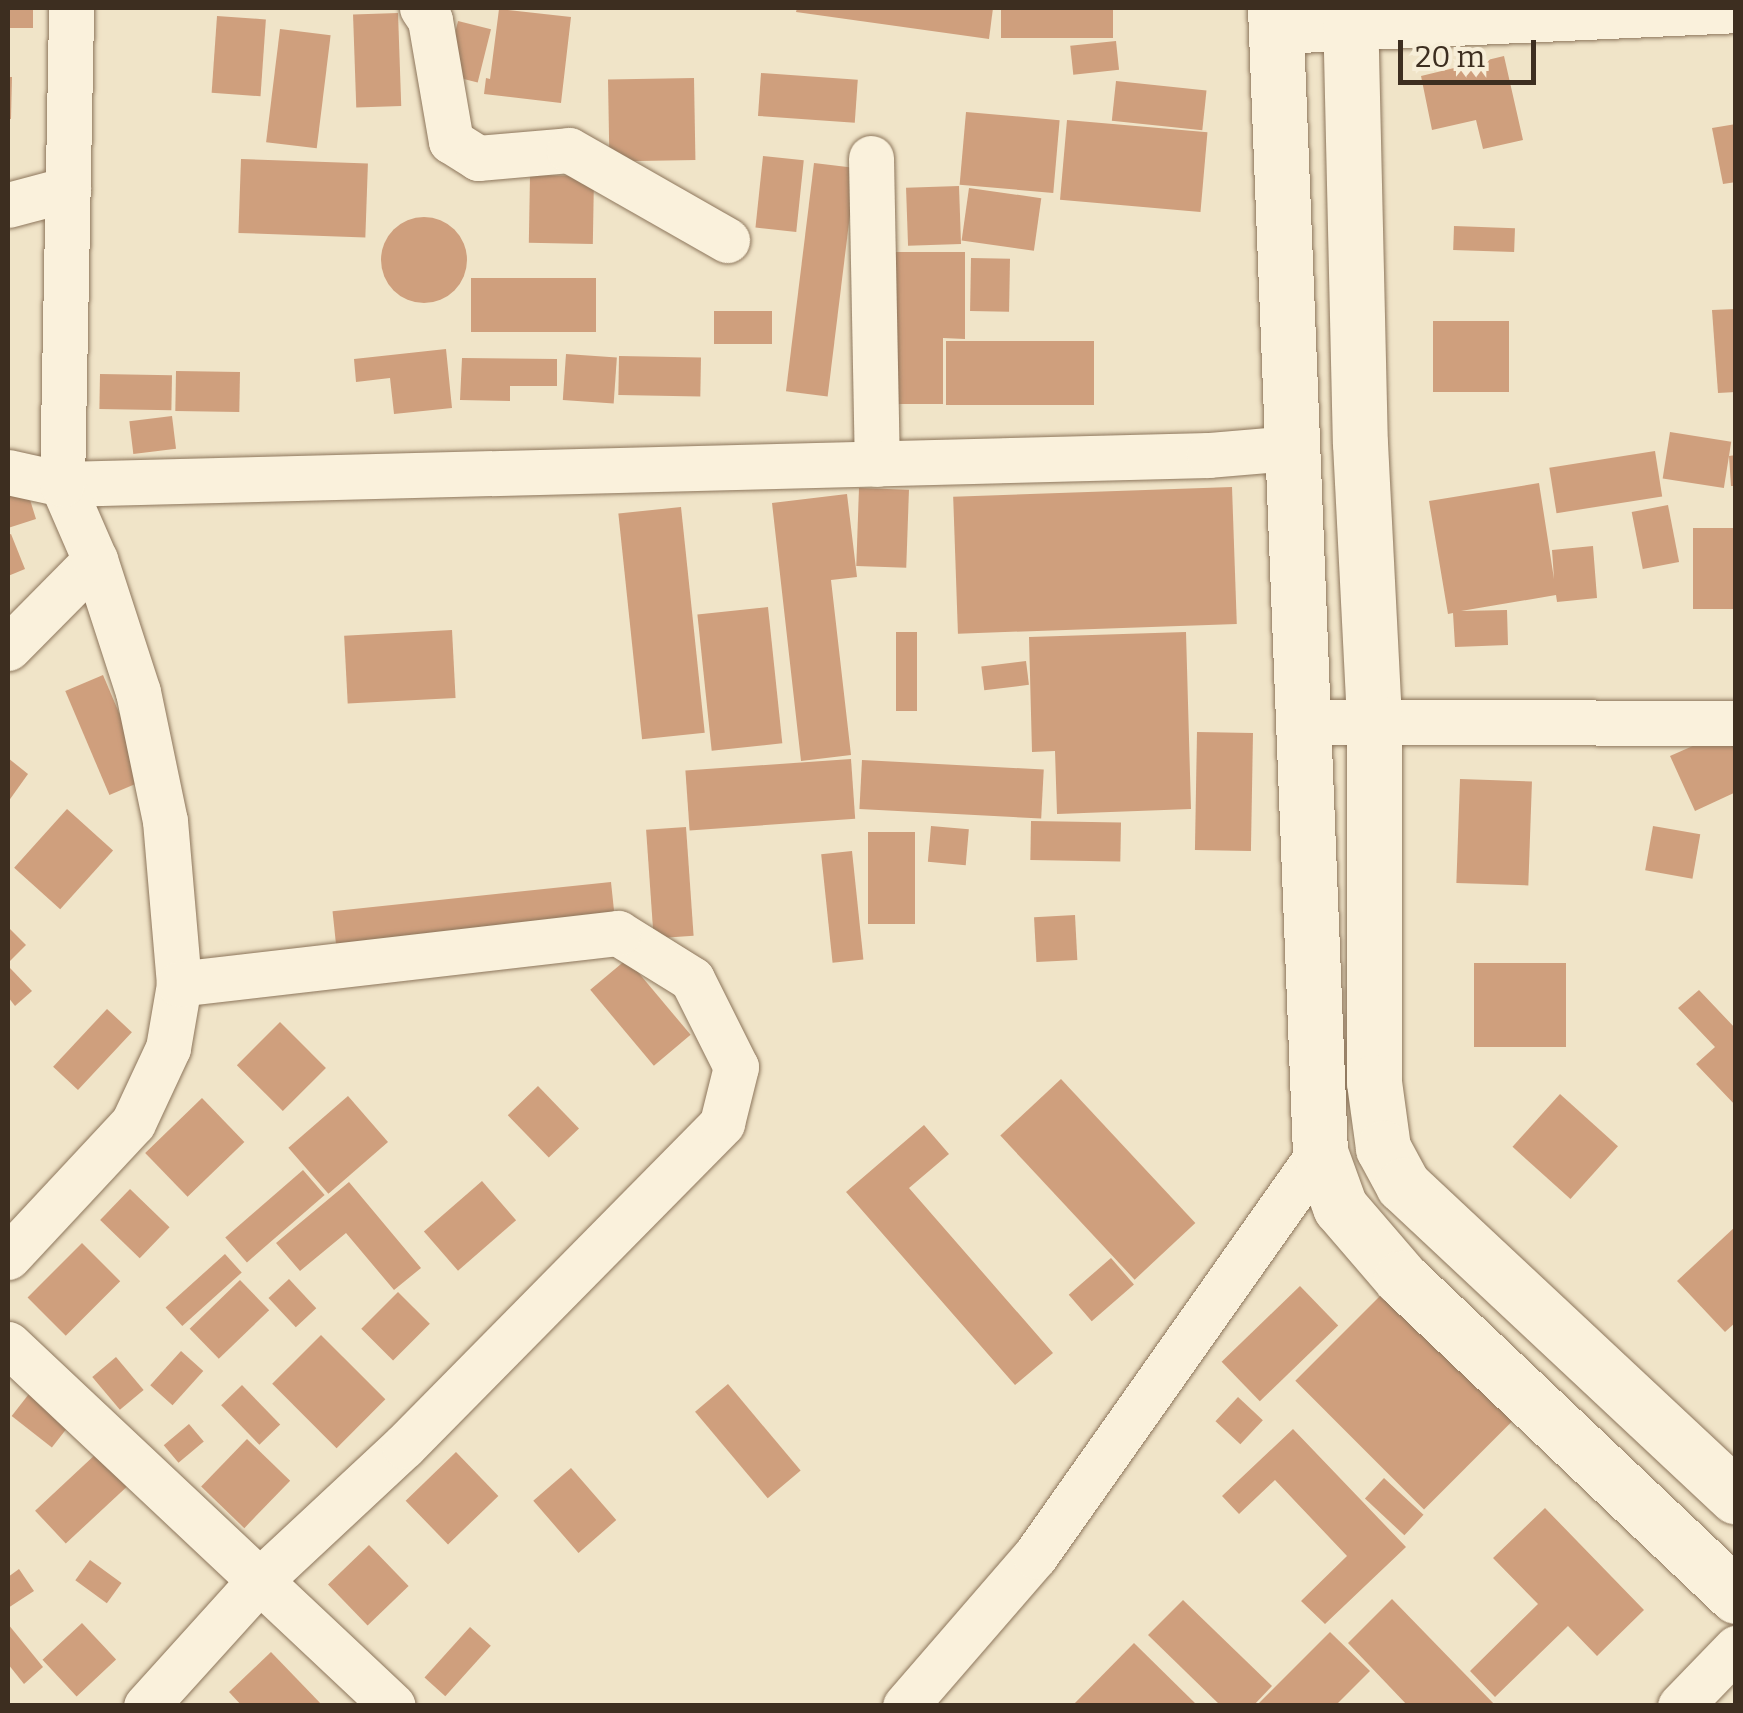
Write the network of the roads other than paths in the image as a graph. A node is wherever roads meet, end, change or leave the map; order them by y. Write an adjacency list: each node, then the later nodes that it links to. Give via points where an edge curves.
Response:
1 (71, 8): 7 (street)
2 (1736, 10): 4 (street)
3 (431, 12): 9 (street, via 451,140 478,158 569,150)
4 (1350, 16): 5 (street); 17 (street)
5 (1276, 19): 10 (street)
6 (871, 158): 11 (street)
7 (68, 189): 8 (street); 13 (street)
8 (8, 205)
9 (727, 240)
10 (1291, 448): 11 (street); 16 (street)
11 (877, 464): 13 (street)
12 (8, 472): 13 (street)
13 (62, 484): 14 (street)
14 (95, 560): 15 (street); 19 (street, via 138,692 165,822)
15 (8, 648)
16 (1305, 722): 17 (street); 20 (street)
17 (1374, 722): 18 (street); 22 (street, via 1374,1082 1383,1148 1403,1185)
18 (1736, 724)
19 (179, 984): 21 (street, via 168,1048 133,1123); 26 (street, via 618,933 692,980 736,1067 722,1123 404,1446)
20 (1320, 1152): 24 (street, via 1340,1207 1401,1278); 31 (street, via 1035,1556)
21 (8, 1257)
22 (1544, 1321): 24 (street); 25 (street)
23 (8, 1344): 26 (street)
24 (1497, 1369): 27 (street)
25 (1736, 1497)
26 (258, 1582): 29 (street); 30 (street)
27 (1736, 1596)
28 (1736, 1648): 32 (street)
29 (146, 1706)
30 (393, 1706)
31 (905, 1706)
32 (1680, 1706)

